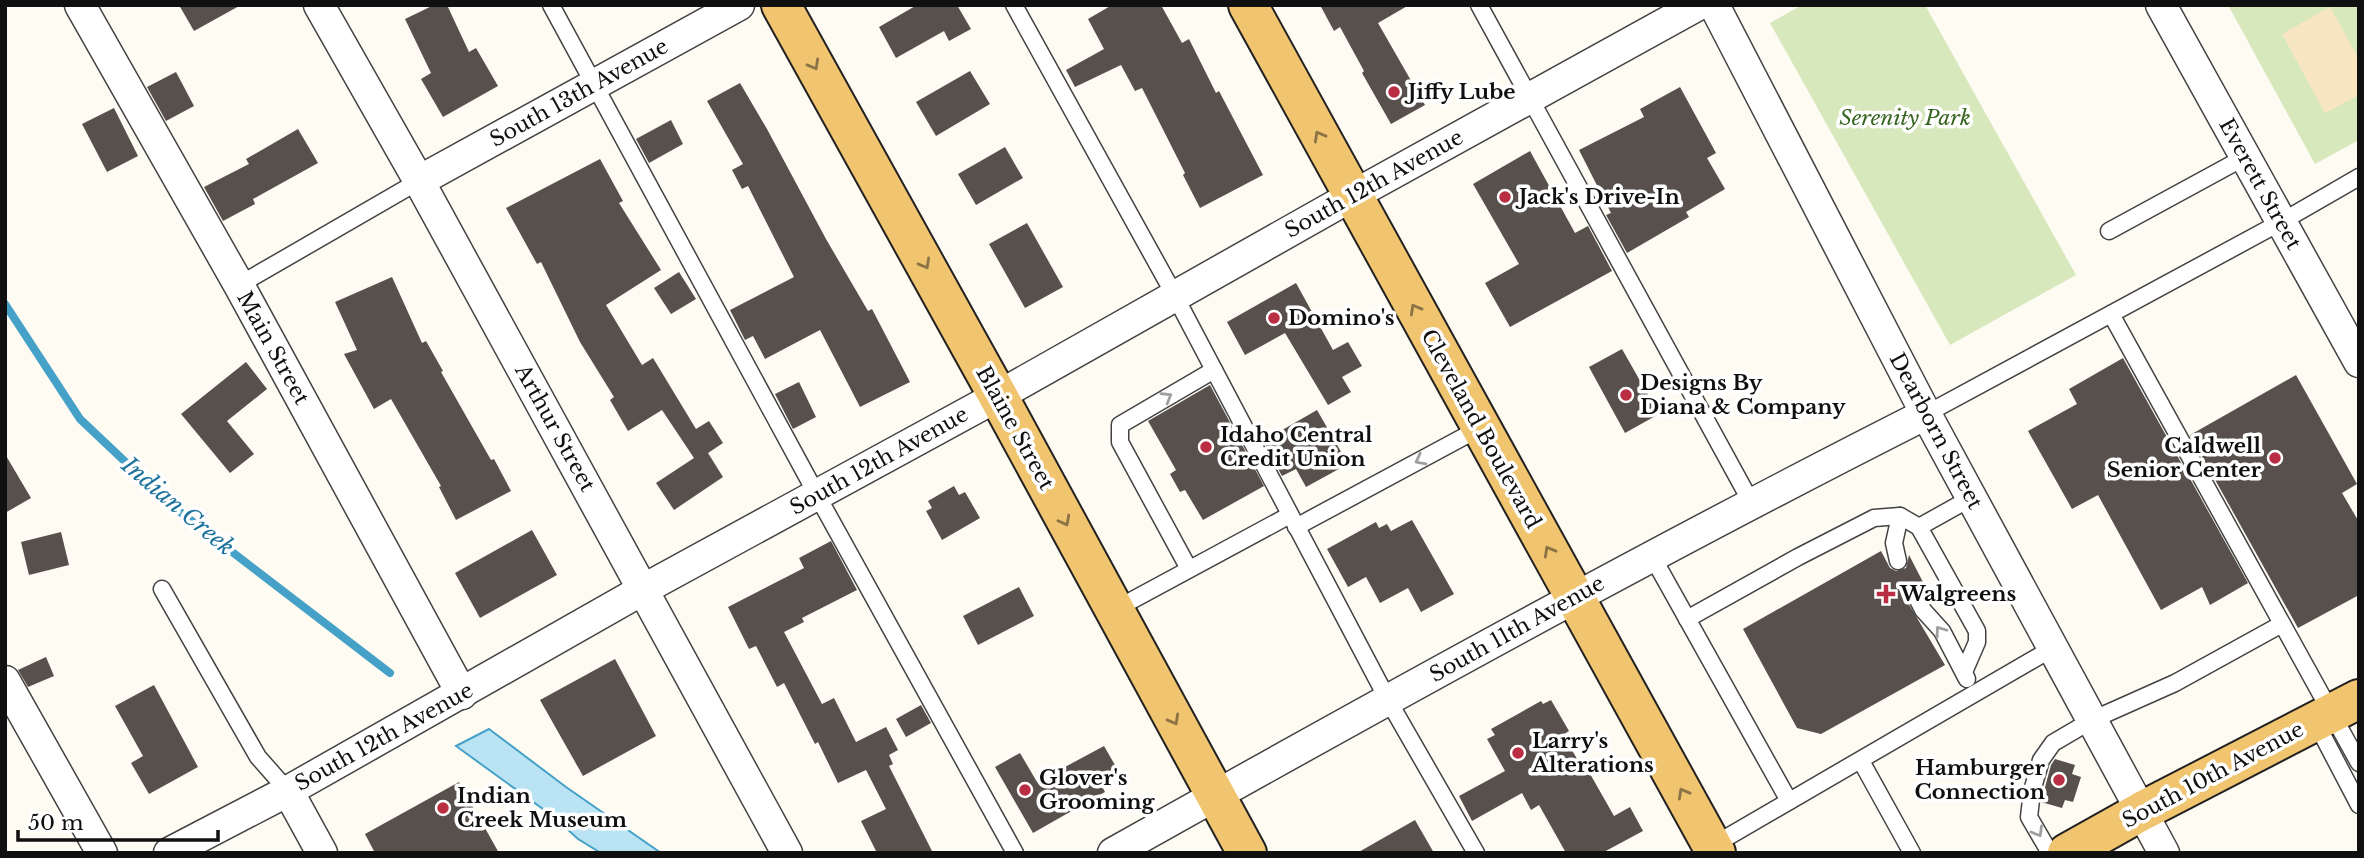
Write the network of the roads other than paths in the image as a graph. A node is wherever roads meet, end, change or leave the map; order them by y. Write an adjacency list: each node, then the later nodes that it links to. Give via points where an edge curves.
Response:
1 (80, 5): 20 (street, Main Street)
2 (319, 5): 16 (street, Arthur Street)
3 (551, 5): 12 (lane)
4 (739, 5): 12 (street, South 13th Avenue)
5 (781, 5): 25 (main road, Blaine Street, one-way to 25)
6 (1014, 5): 21 (lane)
7 (1248, 5): 17 (main road, Cleveland Boulevard, one-way to 7)
8 (1479, 5): 13 (lane)
9 (1698, 5): 13 (street, South 12th Avenue)
10 (1714, 5): 26 (street, Dearborn Street)
11 (2161, 5): 14 (street, Everett Street)
12 (595, 85): 16 (street, South 13th Avenue); 28 (lane)
13 (1530, 97): 17 (street, South 12th Avenue); 30 (lane)
14 (2245, 157): 18 (street, Everett Street); 19 (lane)
15 (2359, 177): 18 (lane)
16 (419, 181): 20 (lane); 38 (street, Arthur Street)
17 (1352, 196): 21 (street, South 12th Avenue); 27 (main road, Cleveland Boulevard, one-way to 17)
18 (2281, 222): 22 (lane); 23 (street, Everett Street)
19 (2109, 231)
20 (239, 285): 48 (street, Main Street)
21 (1175, 296): 24 (lane); 25 (street, South 12th Avenue)
22 (2112, 314): 26 (lane); 43 (lane)
23 (2359, 362)
24 (1214, 370): 32 (lane); 36 (lane, one-way to 24, via 1120,442 1120,425)
25 (998, 396): 28 (street, South 12th Avenue); 41 (main road, Blaine Street, one-way to 41)
26 (1926, 414): 29 (street, Dearborn Street); 30 (street, South 11th Avenue)
27 (1480, 428): 32 (lane, one-way to 32); 40 (main road, Cleveland Boulevard, one-way to 27)
28 (817, 495): 38 (street, South 12th Avenue); 64 (lane)
29 (1971, 498): 33 (lane); 44 (street, Dearborn Street)
30 (1751, 502): 34 (street, South 11th Avenue)
31 (1900, 516): 33 (lane); 35 (lane, via 1894,543); 42 (lane, via 1874,518)
32 (1293, 521): 36 (lane); 49 (lane)
33 (1919, 527): 45 (lane, via 1977,631)
34 (1652, 556): 40 (street, South 11th Avenue); 42 (lane)
35 (1898, 561)
36 (1189, 569): 41 (lane)
37 (162, 589): 54 (lane, via 258,757)
38 (644, 589): 48 (street, South 12th Avenue); 63 (street, Arthur Street)
39 (1914, 592): 45 (lane, one-way to 39)
40 (1575, 597): 49 (street, South 11th Avenue); 59 (main road, Cleveland Boulevard, one-way to 40)
41 (1114, 610): 55 (main road, Blaine Street, one-way to 55)
42 (1688, 619): 56 (lane)
43 (2282, 624): 50 (lane); 51 (lane, via 2175,683)
44 (2053, 648): 47 (lane); 51 (street, Dearborn Street)
45 (1964, 672): 47 (lane)
46 (5, 681): 60 (street)
47 (1975, 692): 52 (lane)
48 (462, 694): 54 (street, South 12th Avenue)
49 (1388, 700): 55 (street, South 11th Avenue); 67 (lane)
50 (2335, 711): 53 (lane); 57 (lane); 58 (main road, South 10th Avenue)
51 (2092, 720): 58 (street, Dearborn Street); 69 (lane, one-way to 69, via 2053,743 2041,760 2029,817)
52 (1861, 761): 56 (lane); 68 (lane)
53 (2359, 763)
54 (288, 791): 61 (street, South 12th Avenue); 62 (street)
55 (1215, 796): 65 (street, South 11th Avenue); 66 (main road, Blaine Street)
56 (1789, 801): 59 (lane)
57 (2359, 806)
58 (2142, 811): 70 (main road, South 10th Avenue); 71 (street, Dearborn Street)
59 (1714, 849)
60 (102, 853)
61 (169, 853)
62 (322, 853)
63 (787, 853)
64 (1015, 853)
65 (1113, 853)
66 (1247, 853)
67 (1476, 853)
68 (1912, 853)
69 (2050, 853)
70 (2067, 853)
71 (2164, 853)

